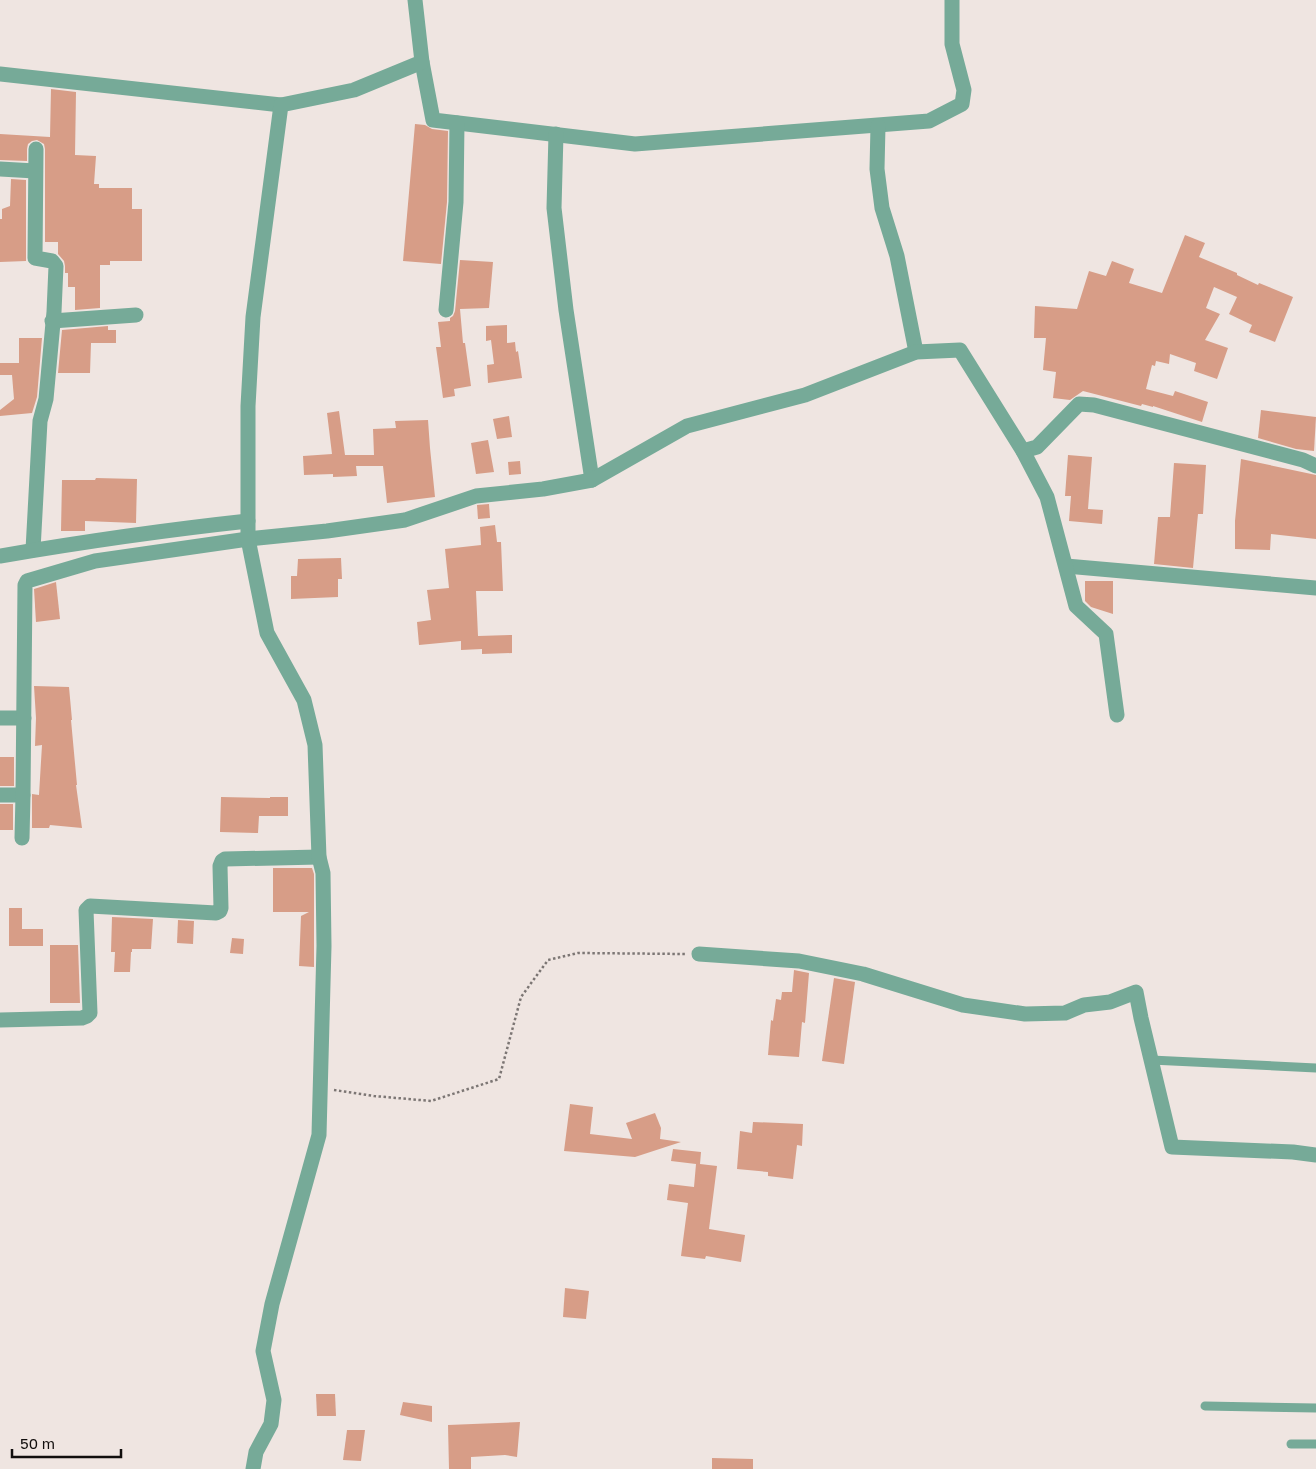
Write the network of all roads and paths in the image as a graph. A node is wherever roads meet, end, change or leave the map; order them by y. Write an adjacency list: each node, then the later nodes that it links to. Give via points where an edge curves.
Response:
1 (415, 0): 3 (street)
2 (952, 0): 7 (street, via 952,44 964,90 962,104 929,121)
3 (422, 62): 5 (street, via 354,90); 6 (street, via 433,120)
4 (0, 74): 5 (street)
5 (281, 105): 19 (street, via 253,317 248,406)
6 (457, 123): 8 (street); 12 (street, via 456,202)
7 (878, 126): 8 (street, via 635,144); 15 (street, via 877,169 882,208 897,256)
8 (556, 134): 18 (street, via 554,208)
9 (36, 149): 11 (street)
10 (0, 169): 11 (street)
11 (35, 171): 14 (street, via 35,256 52,261 56,266)
12 (446, 310)
13 (136, 315): 14 (street)
14 (52, 321): 21 (street, via 46,399 40,421)
15 (916, 352): 16 (street, via 960,350); 18 (street, via 805,396 687,426)
16 (1023, 451): 17 (street, via 1037,448 1079,404 1094,405); 23 (street, via 1047,497)
17 (1316, 466)
18 (592, 480): 20 (street, via 476,496 405,520)
19 (248, 522): 20 (street); 21 (street)
20 (248, 539): 27 (street, via 94,561 27,581); 31 (street, via 267,633 304,700 315,745)
21 (33, 550): 22 (street)
22 (0, 556)
23 (1066, 566): 24 (street); 25 (street, via 1076,606 1106,634)
24 (1316, 588)
25 (1117, 715)
26 (0, 718): 27 (street)
27 (24, 718): 29 (street)
28 (0, 795): 29 (street)
29 (24, 795): 30 (street)
30 (22, 838)
31 (319, 856): 33 (street, via 222,861 221,908 216,913 90,906 86,910 90,1013 82,1018); 36 (street, via 323,873 324,946)
32 (699, 954): 34 (street, via 799,961 863,974 963,1005 1025,1014 1065,1014 1084,1005 1110,1002 1136,992); 36 (path, via 578,953 548,960 521,997 499,1079 431,1101)
33 (0, 1020)
34 (1151, 1060): 35 (lane); 37 (street, via 1172,1147)
35 (1316, 1068)
36 (321, 1088): 42 (street, via 319,1135 272,1304 263,1351 274,1400 271,1424 256,1452)
37 (1316, 1155)
38 (1205, 1406): 39 (lane)
39 (1316, 1408)
40 (1291, 1444): 41 (lane)
41 (1316, 1444)
42 (253, 1469)

